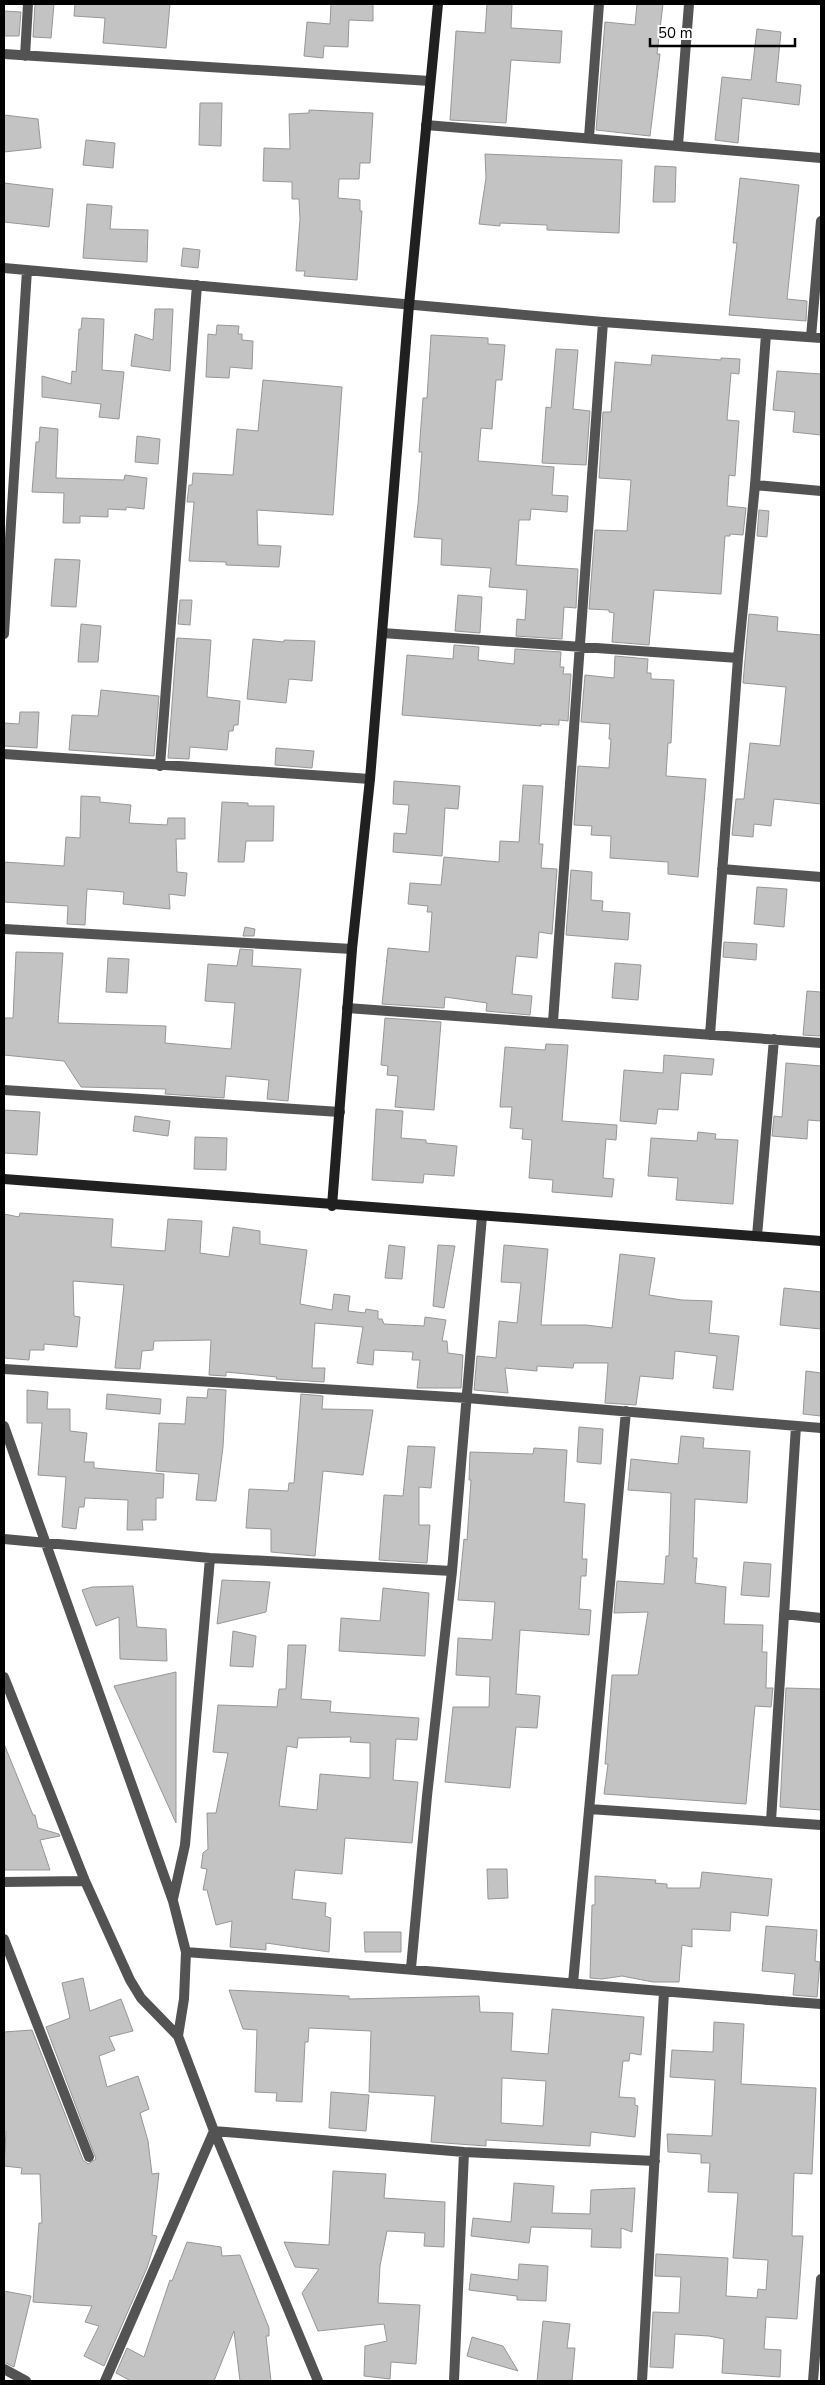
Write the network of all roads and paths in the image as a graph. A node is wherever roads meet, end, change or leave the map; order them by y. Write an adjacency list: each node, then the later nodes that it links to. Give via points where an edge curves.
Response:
1 (28, 4): 6 (street)
2 (438, 4): 7 (street)
3 (599, 4): 9 (street)
4 (689, 4): 10 (street)
5 (4, 54): 6 (street)
6 (25, 56): 7 (street)
7 (430, 81): 8 (street)
8 (426, 125): 9 (street); 16 (street)
9 (589, 137): 10 (street)
10 (678, 145): 11 (street)
11 (821, 158)
12 (821, 221): 19 (street)
13 (4, 268): 14 (street)
14 (27, 270): 15 (street); 23 (street)
15 (197, 285): 16 (street); 27 (street)
16 (409, 305): 17 (street); 22 (street)
17 (602, 322): 18 (street); 24 (street)
18 (766, 334): 19 (street); 20 (street)
19 (816, 338)
20 (756, 485): 21 (street); 25 (street)
21 (821, 491)
22 (382, 633): 24 (street); 28 (street)
23 (4, 634)
24 (579, 647): 25 (street); 34 (street)
25 (738, 658): 29 (street)
26 (4, 754): 27 (street)
27 (160, 766): 28 (street)
28 (370, 779): 32 (street)
29 (722, 869): 30 (street); 35 (street)
30 (821, 877)
31 (4, 929): 32 (street)
32 (352, 950): 33 (street)
33 (347, 1008): 34 (street); 39 (street)
34 (553, 1022): 35 (street)
35 (710, 1035): 36 (street)
36 (774, 1039): 37 (street); 43 (street)
37 (821, 1043)
38 (4, 1090): 39 (street)
39 (340, 1112): 41 (street)
40 (4, 1179): 41 (street)
41 (332, 1206): 42 (street)
42 (482, 1216): 43 (street); 46 (street)
43 (757, 1236): 44 (street)
44 (821, 1241)
45 (4, 1369): 46 (street)
46 (467, 1398): 47 (street); 54 (street)
47 (626, 1411): 49 (street); 58 (street)
48 (4, 1426): 52 (street)
49 (796, 1426): 50 (street); 55 (street)
50 (821, 1428)
51 (4, 1538): 52 (street)
52 (46, 1543): 53 (street); 63 (street)
53 (210, 1558): 54 (street); 63 (street, via 185,1845)
54 (452, 1571): 66 (street)
55 (784, 1614): 56 (street); 59 (street)
56 (821, 1618)
57 (4, 1677): 61 (street)
58 (589, 1809): 59 (street); 67 (street)
59 (771, 1821): 60 (street)
60 (821, 1825)
61 (85, 1881): 62 (street); 70 (street, via 130,1980 141,1998)
62 (4, 1882)
63 (173, 1901): 65 (street)
64 (4, 1939): 73 (street)
65 (186, 1952): 66 (street); 70 (street, via 187,1976)
66 (411, 1968): 67 (street)
67 (573, 1983): 68 (street)
68 (664, 1992): 69 (street); 74 (street)
69 (821, 2004)
70 (178, 2036): 71 (street)
71 (214, 2131): 72 (street); 78 (street); 79 (street)
72 (464, 2152): 74 (street); 80 (street)
73 (89, 2157)
74 (655, 2160): 81 (street)
75 (821, 2279): 82 (street)
76 (4, 2369): 77 (street)
77 (26, 2381)
78 (105, 2381)
79 (318, 2381)
80 (454, 2381)
81 (642, 2381)
82 (813, 2381)

